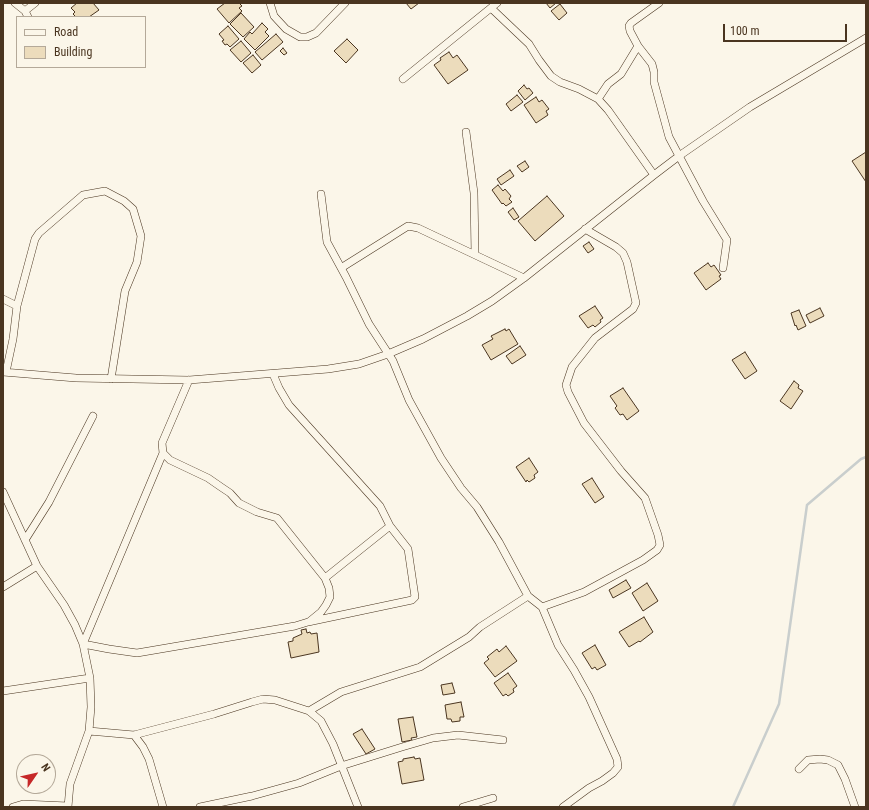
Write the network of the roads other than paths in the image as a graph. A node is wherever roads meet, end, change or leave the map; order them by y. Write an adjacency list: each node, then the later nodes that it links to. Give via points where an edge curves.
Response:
1 (15, 3): 8 (street)
2 (36, 3): 8 (street)
3 (270, 3): 4 (street, via 274,16 286,29 300,37 307,37 316,33)
4 (345, 3)
5 (497, 3): 7 (street)
6 (659, 3): 10 (street, via 630,23 630,31)
7 (491, 8): 11 (street); 12 (street, via 529,44 551,76)
8 (26, 14)
9 (866, 38): 14 (street, via 750,107)
10 (638, 46): 12 (street, via 621,74 608,84); 14 (street, via 652,64 664,120)
11 (403, 79)
12 (598, 99): 15 (street)
13 (466, 132): 18 (street, via 474,193)
14 (679, 156): 15 (street); 20 (street, via 727,240)
15 (654, 175): 17 (street)
16 (320, 194): 19 (street, via 326,242)
17 (586, 229): 21 (street); 38 (street, via 623,253 636,303 633,309 595,338 572,367 566,385 584,423 645,498 660,545 643,560 590,589)
18 (475, 254): 19 (street, via 418,228 408,226); 21 (street)
19 (341, 268): 24 (street, via 369,324)
20 (724, 268)
21 (524, 278): 24 (street, via 466,316)
22 (3, 299): 23 (street)
23 (18, 306): 25 (street); 27 (street, via 32,246 39,232 83,195 105,190 133,208 141,236 137,262 125,291)
24 (388, 354): 26 (street, via 359,364); 37 (street, via 394,361 424,430 499,542)
25 (4, 372): 27 (street)
26 (274, 374): 28 (street); 32 (street, via 289,405 380,506)
27 (111, 379): 28 (street)
28 (189, 380): 30 (street, via 162,443)
29 (93, 416): 33 (street, via 49,502)
30 (163, 453): 35 (street, via 170,460 215,482 239,503 256,512 277,518); 40 (street)
31 (3, 492): 33 (street)
32 (390, 526): 35 (street); 39 (street, via 408,549 415,597 412,600)
33 (25, 540): 34 (street)
34 (37, 566): 36 (street); 40 (street, via 64,605)
35 (325, 578): 39 (street, via 330,597 324,608)
36 (3, 587)
37 (528, 596): 38 (street); 43 (street, via 480,627 469,638 420,667 341,692)
38 (542, 608): 56 (street, via 558,645 589,697 618,767)
39 (308, 622): 40 (street, via 137,653)
40 (84, 644): 41 (street)
41 (90, 678): 42 (street); 44 (street)
42 (3, 691)
43 (309, 711): 45 (street, via 263,699); 47 (street, via 321,721)
44 (89, 731): 45 (street); 51 (street, via 70,784)
45 (134, 735): 52 (street, via 149,759)
46 (503, 740): 47 (street, via 458,735 433,738)
47 (341, 766): 53 (street, via 299,783); 54 (street)
48 (799, 769): 57 (street, via 808,760 820,759 838,766)
49 (493, 798): 55 (street)
50 (13, 807): 51 (street, via 23,804)
51 (68, 807)
52 (163, 807)
53 (200, 807)
54 (358, 807)
55 (463, 807)
56 (563, 807)
57 (855, 807)

